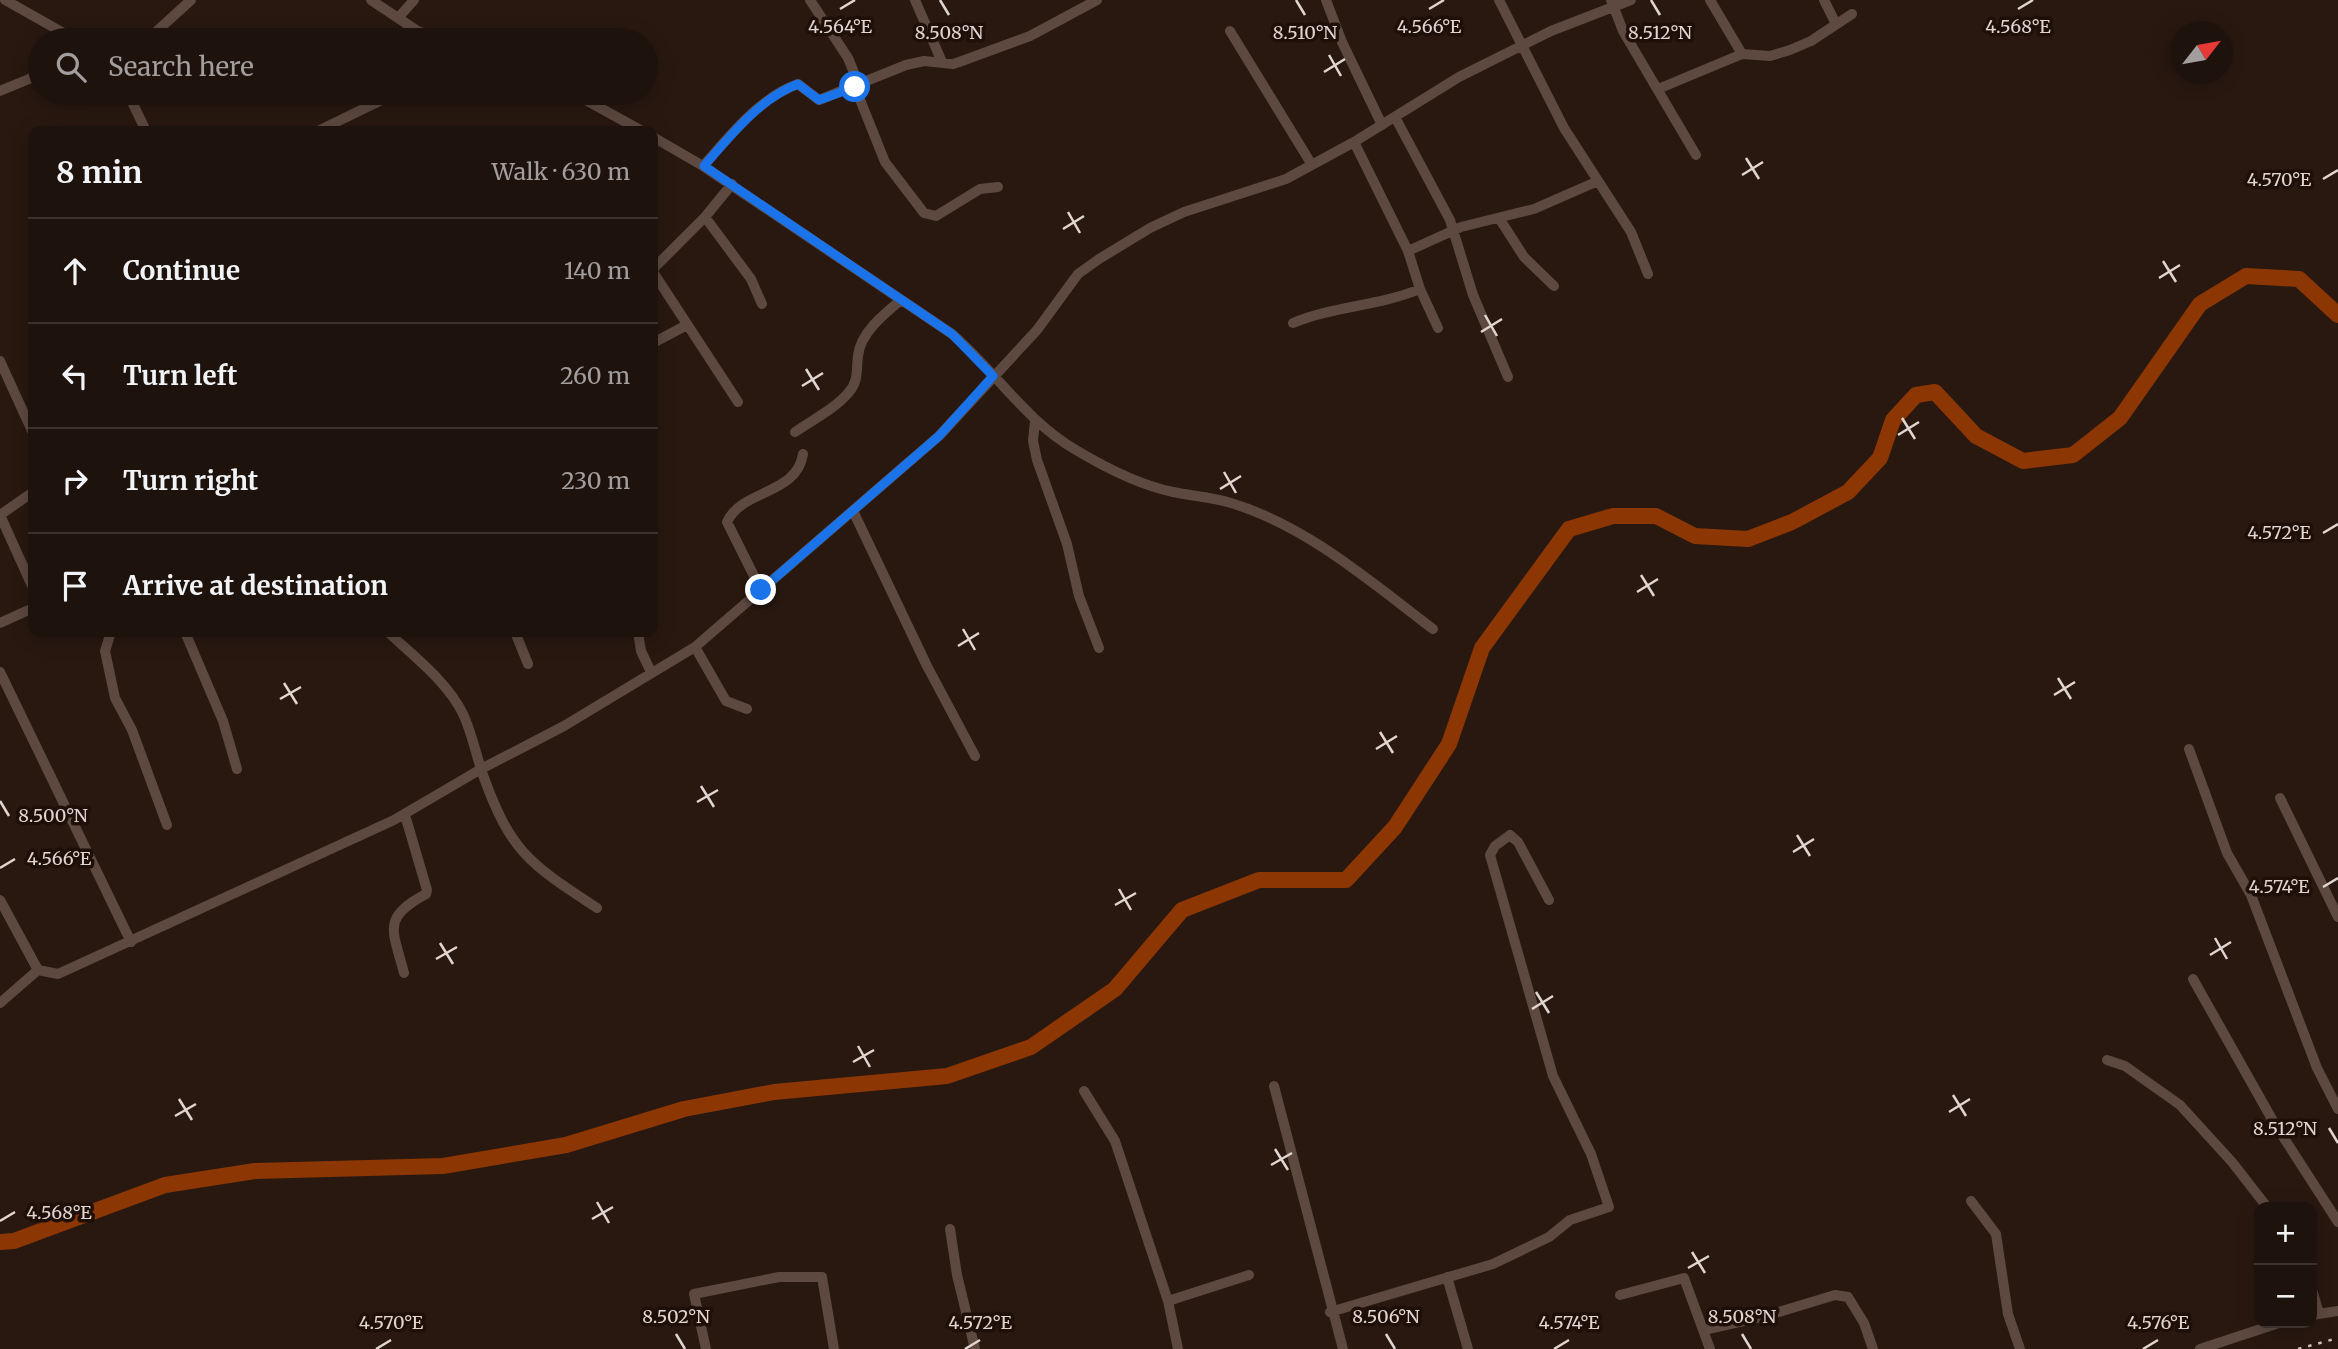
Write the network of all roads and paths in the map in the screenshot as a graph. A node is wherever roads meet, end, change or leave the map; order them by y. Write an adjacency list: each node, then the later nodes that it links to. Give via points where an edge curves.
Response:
1 (5, 0): 19 (street)
2 (191, 0): 20 (street)
3 (371, 0): 17 (street)
4 (414, 0): 17 (street)
5 (810, 0): 27 (street, via 848,58)
6 (915, 0): 25 (street)
7 (1071, 0): 15 (street)
8 (1097, 0): 15 (street)
9 (1326, 0): 34 (street)
10 (1499, 0): 23 (street)
11 (1632, 0): 14 (street)
12 (1710, 0): 24 (street)
13 (1824, 0): 18 (street)
14 (1613, 3): 23 (street); 28 (street, via 1623,31)
15 (1076, 12): 25 (street, via 1030,36 953,64)
16 (1852, 14): 18 (street)
17 (399, 17): 21 (street)
18 (1836, 24): 24 (street, via 1790,50 1770,56)
19 (53, 28)
20 (160, 28)
21 (419, 28)
22 (1230, 31): 41 (street)
23 (1522, 46): 33 (street, via 1459,77); 43 (street, via 1564,128)
24 (1742, 54): 28 (street)
25 (942, 62): 27 (street, via 906,65)
26 (28, 79): 29 (street)
27 (857, 86): 42 (street, via 819,100 798,84 789,87 744,121); 45 (street, via 885,162 924,213 936,216 980,189)
28 (1658, 89): 40 (street)
29 (0, 91)
30 (135, 105): 35 (street)
31 (371, 105): 36 (street)
32 (595, 105): 37 (street)
33 (1395, 117): 34 (street); 48 (street)
34 (1382, 125): 39 (street)
35 (143, 126)
36 (328, 126)
37 (633, 126)
38 (658, 140): 42 (street)
39 (1354, 142): 41 (street); 49 (street)
40 (1696, 155)
41 (1312, 165): 62 (street, via 1269,186 1184,212 1099,259 1078,274 1037,330)
42 (704, 166): 44 (street)
43 (1598, 181): 47 (street, via 1534,209); 51 (street, via 1631,233)
44 (732, 184): 46 (street); 55 (street)
45 (998, 187)
46 (705, 217): 50 (street); 56 (street, via 751,279)
47 (1499, 218): 48 (street); 53 (street, via 1524,257)
48 (1453, 230): 49 (street); 63 (street, via 1473,295)
49 (1408, 251): 54 (street)
50 (658, 266)
51 (1648, 274)
52 (658, 280): 58 (street)
53 (1554, 286)
54 (1420, 289): 57 (street); 59 (street)
55 (901, 300): 62 (street, via 952,334); 67 (street, via 862,342 858,376 849,392)
56 (762, 304)
57 (1293, 323)
58 (685, 326): 60 (street); 64 (street)
59 (1438, 328)
60 (658, 340)
61 (0, 361): 66 (street)
62 (993, 376): 65 (street); 70 (street, via 939,436)
63 (1508, 377)
64 (738, 402)
65 (1035, 421): 76 (street, via 1077,452 1128,478 1230,503 1269,518 1331,552); 83 (street, via 1037,460)
66 (28, 422)
67 (795, 432)
68 (803, 454): 73 (street, via 795,475 748,502 727,522)
69 (28, 495): 71 (street)
70 (854, 513): 73 (street); 89 (street)
71 (0, 515): 72 (street)
72 (28, 577)
73 (761, 590): 82 (street)
74 (28, 610): 75 (street)
75 (0, 623)
76 (1433, 629)
77 (109, 637): 94 (street, via 105,651 115,698 132,730)
78 (187, 637): 90 (street, via 223,721)
79 (393, 637): 91 (street, via 447,690 463,713)
80 (516, 637): 84 (street)
81 (639, 637): 86 (street)
82 (695, 647): 86 (street); 87 (street, via 726,701)
83 (1100, 648)
84 (528, 664)
85 (0, 672): 99 (street)
86 (651, 672): 91 (street, via 564,726)
87 (747, 709)
88 (2189, 749): 107 (street, via 2230,860 2251,895 2317,1068)
89 (975, 756)
90 (237, 769)
91 (481, 769): 93 (street); 97 (street, via 506,833 521,852)
92 (2280, 798): 98 (street)
93 (404, 815): 99 (street); 101 (street, via 427,890 402,907 394,921)
94 (167, 825)
95 (0, 900): 100 (street)
96 (1549, 901): 113 (street, via 1518,842 1510,835 1503,839 1490,855 1504,910 1553,1076 1591,1154 1609,1208 1570,1220 1549,1237 1493,1264)
97 (597, 908)
98 (2338, 917)
99 (131, 942): 100 (street, via 58,974)
100 (38, 970): 103 (street)
101 (404, 973)
102 (2193, 979): 110 (street, via 2273,1121)
103 (0, 1003)
104 (2108, 1060): 109 (street, via 2125,1066 2180,1105)
105 (1274, 1086): 117 (street)
106 (1083, 1091): 115 (street, via 1115,1141)
107 (2338, 1109)
108 (1971, 1200): 129 (street, via 1996,1234 2008,1314)
109 (2263, 1202)
110 (2338, 1222)
111 (950, 1229): 123 (street)
112 (1249, 1275): 115 (street)
113 (1447, 1278): 117 (street); 126 (street)
114 (1620, 1294): 120 (street, via 1684,1278)
115 (1168, 1301): 124 (street)
116 (2338, 1311): 118 (street)
117 (1330, 1312): 125 (street)
118 (2317, 1314)
119 (2264, 1328): 130 (street)
120 (1705, 1330): 127 (street); 128 (street, via 1835,1295 1848,1297 1856,1308)
121 (706, 1349): 122 (street, via 694,1294 779,1277 822,1277)
122 (834, 1349)
123 (975, 1349)
124 (1178, 1349)
125 (1343, 1349)
126 (1468, 1349)
127 (1710, 1349)
128 (1873, 1349)
129 (2020, 1349)
130 (2200, 1349)

